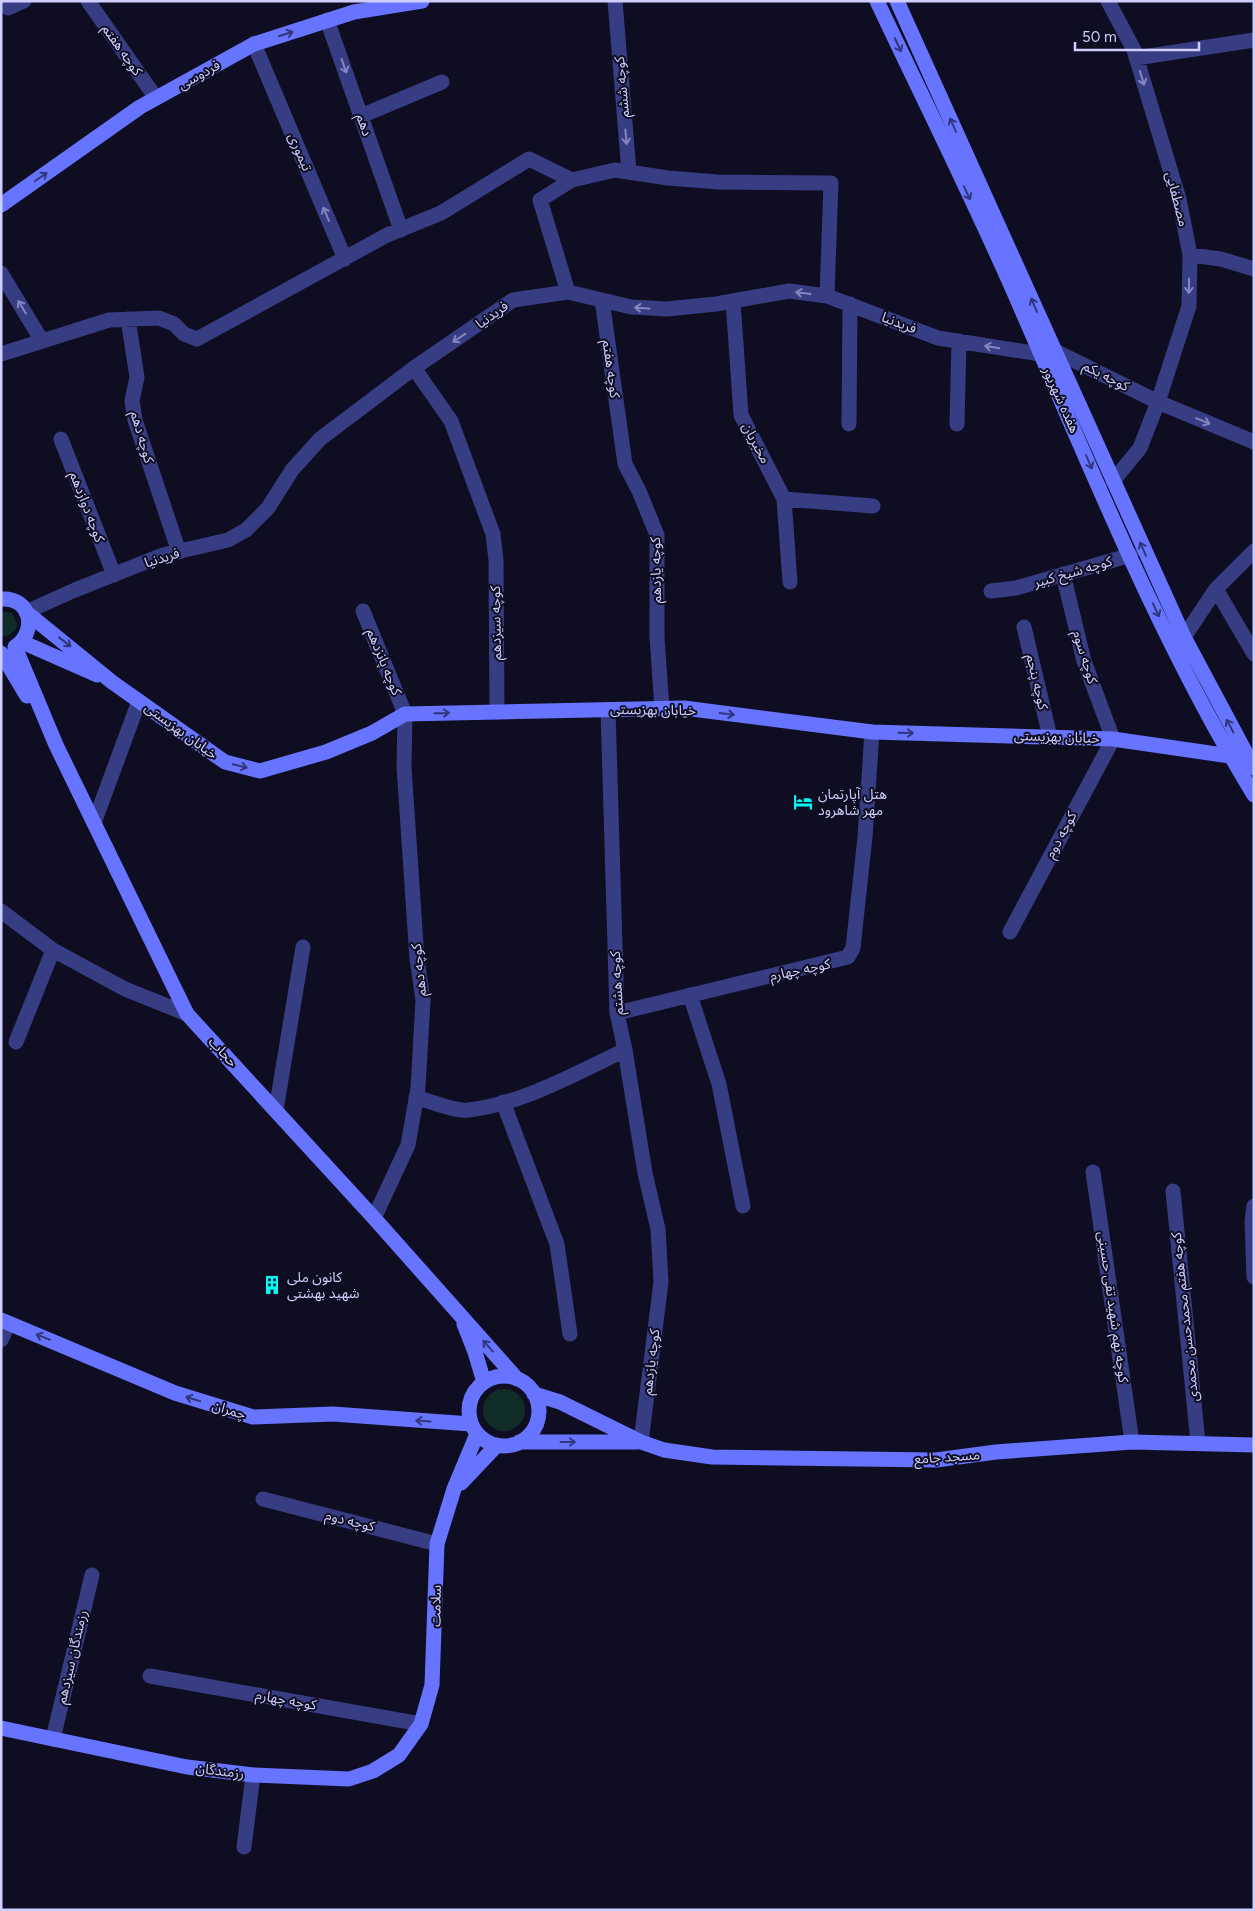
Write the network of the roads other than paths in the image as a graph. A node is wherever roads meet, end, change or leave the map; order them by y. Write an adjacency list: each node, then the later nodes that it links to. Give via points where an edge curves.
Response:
1 (6, 1): 2 (street, via 8,8)
2 (24, 1)
3 (88, 1): 14 (street, کوچه هفتم)
4 (422, 1): 9 (street, فردوسی, via 354,12)
5 (615, 1): 16 (street, کوچه ششم, one-way to 16)
6 (878, 1): 32 (street, هفده شهریور, one-way to 32, via 1023,312)
7 (897, 1): 32 (street, هفده شهریور, one-way to 7, via 1023,278)
8 (1108, 1): 12 (street, مصطفایی)
9 (327, 20): 11 (street, فردوسی, one-way to 9); 15 (street, دهم, one-way to 15)
10 (1254, 40): 12 (street)
11 (254, 44): 14 (street, فردوسی); 21 (street, تیموری, one-way to 11)
12 (1136, 58): 20 (street, مصطفایی, one-way to 20, via 1179,199)
13 (442, 82): 15 (street)
14 (156, 98): 18 (street, فردوسی, one-way to 14)
15 (361, 116): 19 (street, دهم)
16 (629, 172): 17 (street, via 616,170); 25 (street, via 718,182 830,183)
17 (572, 180): 19 (street, via 529,159 441,213); 24 (street, via 540,200)
18 (1, 205)
19 (401, 230): 21 (street)
20 (1190, 255): 22 (street, via 1221,259); 35 (street, مصطفایی, one-way to 35, via 1189,306)
21 (345, 259): 29 (street, via 197,339 159,318)
22 (1254, 269)
23 (1, 273): 30 (street, one-way to 23)
24 (568, 292): 26 (street, فریدنیا); 34 (street, فریدنیا, one-way to 34, via 513,300)
25 (827, 296): 27 (street, فریدنیا, one-way to 27, via 789,291); 28 (street, فریدنیا)
26 (602, 300): 27 (street, فریدنیا, one-way to 26, via 666,309 630,307); 38 (street, کوچه هفتم)
27 (733, 301): 42 (street, مخبریان, via 741,416)
28 (850, 304): 31 (street, فریدنیا, via 938,338); 36 (street)
29 (128, 319): 30 (street, via 109,320); 45 (street, کوچه دهم, via 136,377 132,401 135,420)
30 (42, 341): 33 (street)
31 (959, 341): 32 (street, فریدنیا, one-way to 31); 37 (street)
32 (1047, 352): 35 (street, کوچه یکم); 41 (street, هفده شهریور); 46 (street, هفده شهریور, one-way to 46)
33 (1, 354)
34 (414, 368): 45 (street, فریدنیا, via 320,439 292,470 268,508 246,530 228,540); 63 (street, کوچه سیزدهم, via 451,422 493,534)
35 (1158, 402): 40 (street, کوچه یکم, one-way to 40); 41 (street, via 1140,448)
36 (849, 424)
37 (957, 424)
38 (621, 438): 61 (street, کوچه یازدهم, via 624,464 657,535 657,637)
39 (61, 439): 48 (street, کوچه دوازدهم)
40 (1254, 442)
41 (1113, 481): 56 (street, هفده شهریور, one-way to 41)
42 (784, 499): 43 (street); 49 (street, مخبریان)
43 (873, 506)
44 (1254, 551): 50 (street)
45 (179, 552): 48 (street, فریدنیا)
46 (1131, 555): 47 (street, کوچه شیخ کبیر); 68 (street, هفده شهریور, one-way to 68, via 1172,643)
47 (1063, 574): 51 (street, کوچه شیخ کبیر, via 1016,588); 67 (street, کوچه سوم, via 1084,661)
48 (114, 575): 54 (street, فریدنیا)
49 (790, 582)
50 (1216, 589): 56 (street); 58 (street)
51 (991, 591)
52 (1, 599): 54 (street, خیابان بهزیستی, via 14,601)
53 (363, 611): 64 (street, کوچه پانزدهم)
54 (26, 612): 57 (street, via 29,628); 59 (street, خیابان بهزیستی, one-way to 59)
55 (1024, 627): 66 (street, کوچه پنجم)
56 (1184, 637): 68 (street, هفده شهریور, one-way to 56)
57 (10, 648): 59 (street, خیابان بهزیستی); 71 (street, حجاب)
58 (1254, 654)
59 (112, 682): 60 (street, خیابان بهزیستی)
60 (139, 701): 64 (street, خیابان بهزیستی, one-way to 64, via 225,762 260,771 326,752 372,733); 71 (street)
61 (662, 709): 62 (street, خیابان بهزیستی); 65 (street, خیابان بهزیستی, one-way to 65, via 684,708)
62 (608, 710): 63 (street, خیابان بهزیستی); 77 (street, کوچه هشتم)
63 (497, 712): 64 (street, خیابان بهزیستی, one-way to 63)
64 (405, 714): 81 (street, کوچه دهم, via 404,767 417,959 423,1000)
65 (872, 732): 66 (street, خیابان بهزیستی, one-way to 66); 76 (street, کوچه چهارم, via 863,856 853,948 848,958)
66 (1050, 737): 67 (street, خیابان بهزیستی)
67 (1112, 739): 68 (street, خیابان بهزیستی); 73 (street, کوچه دوم)
68 (1237, 754): 69 (street, هفده شهریور); 70 (street, هفده شهریور)
69 (1254, 768)
70 (1254, 795)
71 (94, 823): 78 (street, حجاب)
72 (1, 911): 75 (street)
73 (1010, 932)
74 (303, 947): 83 (street)
75 (53, 950): 78 (street, via 124,989); 79 (street)
76 (690, 995): 77 (street, کوچه چهارم); 86 (street, via 719,1084)
77 (617, 1013): 80 (street, کوچه هشتم)
78 (187, 1014): 83 (street, حجاب)
79 (16, 1042)
80 (626, 1050): 82 (street, via 552,1085); 90 (street, کوچه هشتم, via 645,1173 658,1229)
81 (416, 1097): 82 (street, via 466,1111); 88 (street, کوچه دهم, via 408,1145)
82 (503, 1102): 93 (street, via 557,1244)
83 (276, 1110): 88 (street, حجاب)
84 (1094, 1172): 101 (street, کوچه نهم شهید تقی حسینی)
85 (1172, 1191): 102 (street, کوچه هفتم محمدحسن محمدی)
86 (743, 1206)
87 (1254, 1206): 89 (street)
88 (374, 1218): 91 (street, حجاب)
89 (1254, 1277)
90 (660, 1282): 100 (street, کوچه یازدهم)
91 (459, 1313): 95 (street, حجاب, one-way to 91); 96 (street)
92 (5, 1322): 94 (street); 98 (street, چمران, one-way to 92, via 333,1414 252,1417 175,1393)
93 (570, 1334)
94 (1, 1340)
95 (517, 1378): 96 (street, via 494,1377); 97 (street)
96 (484, 1382): 98 (street, via 470,1401 469,1412)
97 (534, 1394): 99 (street, via 538,1405 535,1427); 100 (street, via 560,1402)
98 (474, 1429): 103 (street, via 486,1441); 105 (street, سلامت)
99 (519, 1442): 100 (street, one-way to 100); 103 (street)
100 (641, 1442): 101 (street, مسجد جامع, via 664,1450 712,1457 936,1460)
101 (1132, 1442): 102 (street, مسجد جامع)
102 (1198, 1443): 104 (street, مسجد جامع)
103 (497, 1445): 105 (street)
104 (1254, 1445)
105 (454, 1489): 107 (street, سلامت)
106 (263, 1499): 107 (street, کوچه دوم)
107 (437, 1544): 110 (street, سلامت, via 433,1675)
108 (92, 1575): 112 (street, رزمندگان سیزدهم)
109 (150, 1676): 110 (street, کوچه چهارم)
110 (421, 1724): 113 (street, رزمندگان, via 399,1755 373,1771 349,1779)
111 (1, 1728): 112 (street, رزمندگان)
112 (53, 1739): 113 (street, رزمندگان, via 187,1767)
113 (253, 1775): 114 (street)
114 (244, 1847)

